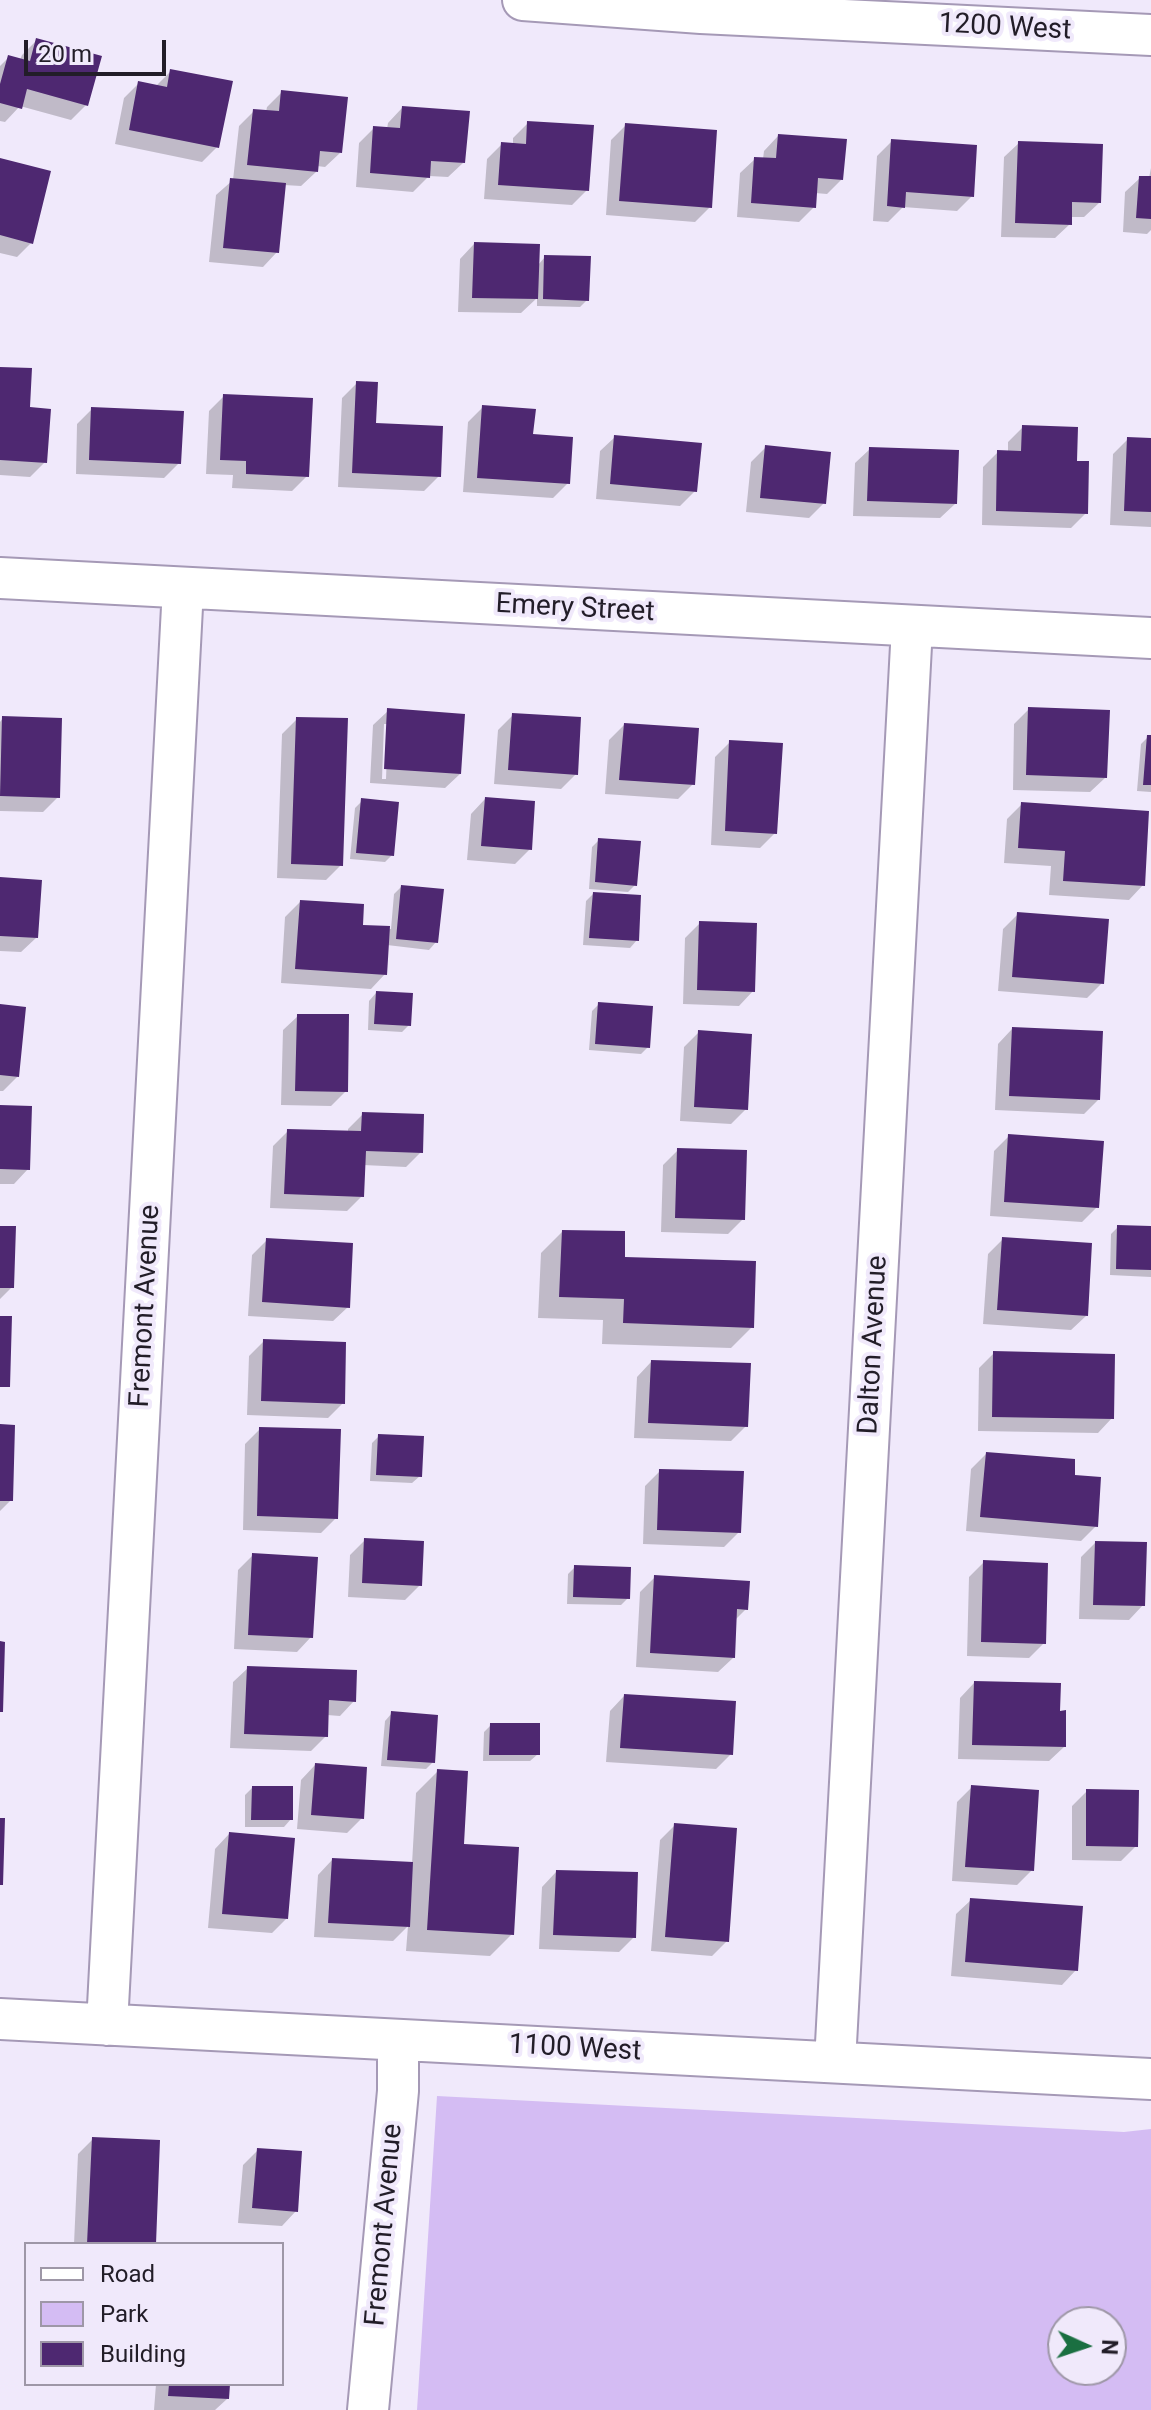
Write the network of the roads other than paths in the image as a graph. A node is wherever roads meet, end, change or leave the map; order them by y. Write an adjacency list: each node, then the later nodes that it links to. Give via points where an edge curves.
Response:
1 (523, 0): 2 (street, 1200 West)
2 (1151, 35)
3 (0, 578): 4 (street, Emery Street)
4 (183, 588): 5 (street, Emery Street); 8 (street, Fremont Avenue)
5 (912, 627): 6 (street, Emery Street); 10 (street, Dalton Avenue)
6 (1151, 638)
7 (0, 2019): 8 (street, 1100 West)
8 (107, 2025): 9 (street, 1100 West)
9 (398, 2040): 10 (street, 1100 West); 12 (street, Fremont Avenue, via 398,2091)
10 (835, 2062): 11 (street, 1100 West)
11 (1151, 2079)
12 (368, 2410)

